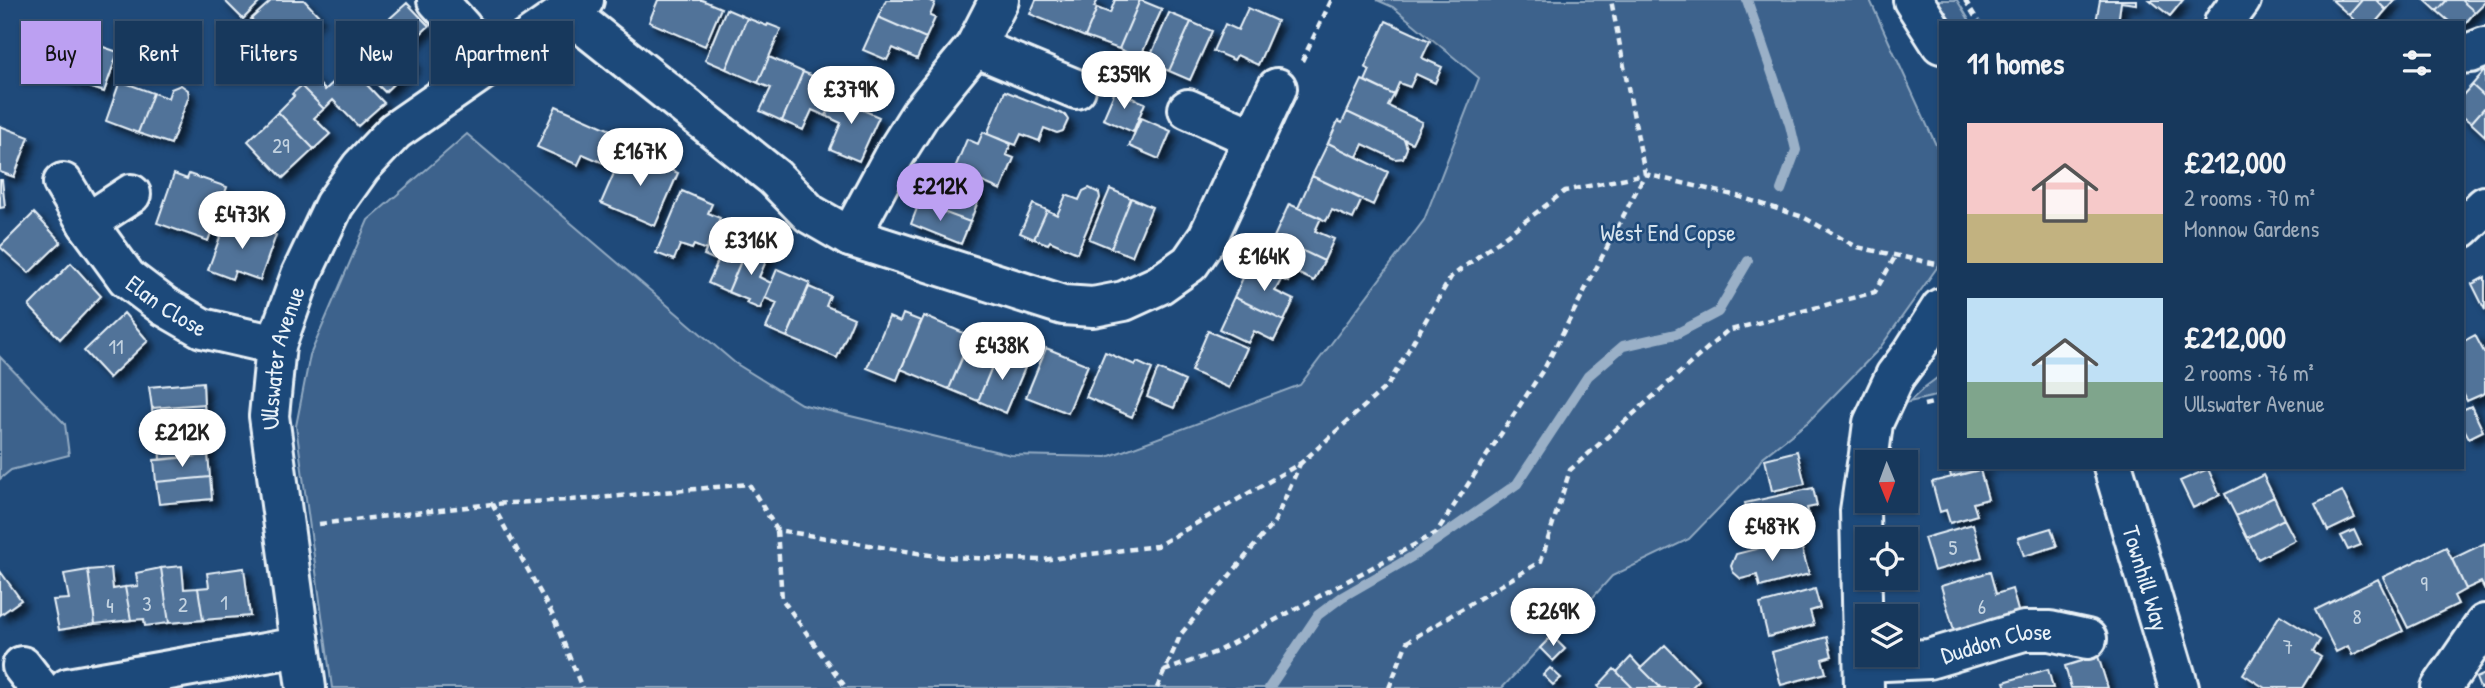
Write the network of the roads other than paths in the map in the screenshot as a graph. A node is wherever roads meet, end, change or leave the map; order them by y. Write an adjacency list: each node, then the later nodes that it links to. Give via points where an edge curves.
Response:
1 (437, 0): 6 (street)
2 (999, 0): 10 (street)
3 (1913, 0): 9 (street)
4 (2241, 0): 8 (street)
5 (575, 6): 7 (street, Ullswater Avenue); 23 (street, via 774,177 810,214)
6 (456, 21)
7 (553, 21)
8 (2225, 21)
9 (1939, 41)
10 (975, 47): 15 (street); 23 (street, via 914,124)
11 (2485, 47): 12 (street)
12 (2464, 54)
13 (461, 84): 25 (street, Ullswater Avenue, via 395,131 334,205 301,275)
14 (1277, 88): 17 (street)
15 (1076, 89)
16 (1188, 109): 17 (street)
17 (1254, 138): 23 (street, via 1208,237 1190,263 1160,285 1124,301 1093,307 1063,305)
18 (64, 183): 21 (street, Elan Close)
19 (131, 194): 21 (street)
20 (2485, 206): 22 (street)
21 (87, 223): 25 (street, Elan Close, via 127,278 164,306 202,328)
22 (2464, 226)
23 (850, 237)
24 (1939, 313): 26 (street, Duddon Close)
25 (276, 345): 32 (street, Ullswater Avenue, via 269,416)
26 (1927, 346): 27 (street, Duddon Close, via 1895,376 1876,418)
27 (1870, 450)
28 (2114, 469): 36 (street, Townhill Way)
29 (1860, 513): 33 (street, Duddon Close)
30 (2485, 625): 37 (street)
31 (2087, 639): 33 (street, Duddon Close, via 2024,631)
32 (299, 647): 34 (street); 35 (street, Ullswater Avenue)
33 (1864, 675)
34 (68, 688)
35 (306, 688)
36 (2179, 688)
37 (2441, 688)

